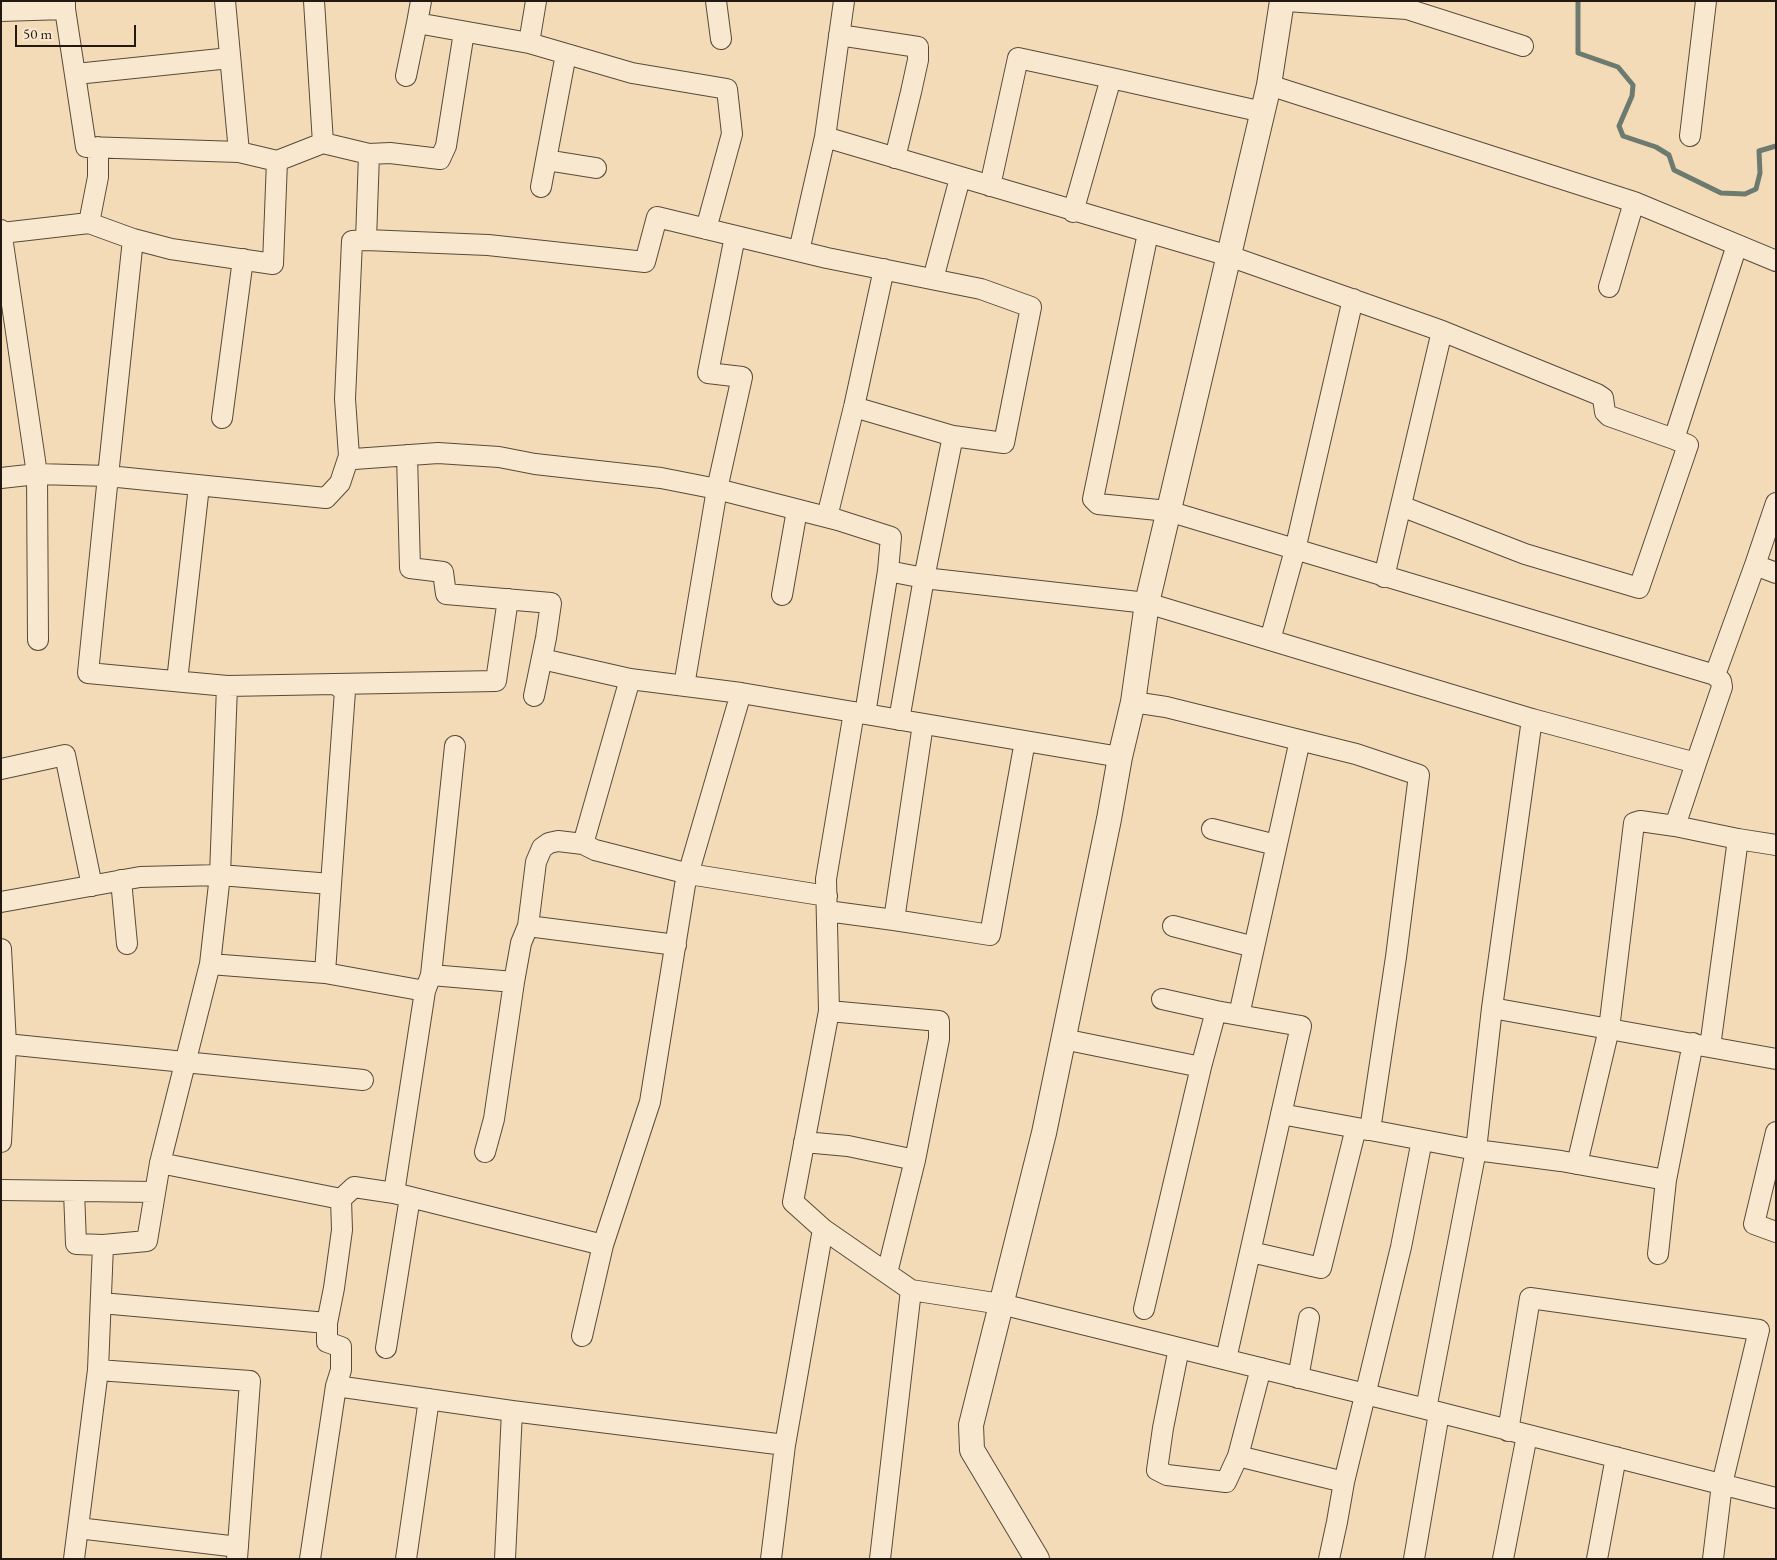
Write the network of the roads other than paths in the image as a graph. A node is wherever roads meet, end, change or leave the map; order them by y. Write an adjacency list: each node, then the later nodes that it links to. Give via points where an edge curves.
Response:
1 (225, 1): 19 (street)
2 (314, 1): 27 (street)
3 (421, 1): 12 (street)
4 (536, 1): 16 (street)
5 (716, 1): 15 (street)
6 (844, 1): 14 (street)
7 (1282, 1): 23 (street)
8 (1286, 1): 17 (street, via 1407,8)
9 (1706, 1): 25 (street)
10 (65, 5): 11 (street); 20 (street)
11 (1, 11)
12 (417, 23): 13 (street); 21 (street)
13 (464, 32): 16 (street); 30 (street, via 446,146 440,159)
14 (839, 35): 26 (street); 31 (street, via 918,48 918,60)
15 (721, 39)
16 (529, 43): 18 (street)
17 (1522, 46)
18 (566, 54): 32 (street); 41 (street, via 632,73 727,90 732,134)
19 (230, 58): 20 (street); 29 (street)
20 (76, 74): 28 (street, via 86,147)
21 (406, 76)
22 (1111, 78): 24 (street); 36 (street, via 1018,58); 39 (street)
23 (1269, 86): 24 (street); 38 (street)
24 (1263, 112): 49 (street)
25 (1690, 136)
26 (825, 138): 31 (street); 48 (street)
27 (323, 143): 30 (street); 33 (street)
28 (98, 148): 29 (street); 40 (street, via 98,177)
29 (239, 152): 33 (street)
30 (369, 154): 46 (street)
31 (894, 158): 35 (street)
32 (546, 160): 34 (street); 37 (street)
33 (277, 162): 50 (street, via 273,264)
34 (596, 168)
35 (960, 178): 36 (street); 53 (street)
36 (990, 186): 39 (street)
37 (540, 187)
38 (1634, 202): 47 (street); 54 (street)
39 (1073, 212): 43 (street)
40 (89, 223): 42 (street); 45 (street)
41 (706, 229): 44 (street); 46 (street, via 657,217 645,262 488,245)
42 (2, 232): 63 (street)
43 (1148, 233): 49 (street); 71 (street, via 1093,499 1098,504)
44 (735, 236): 48 (street); 67 (street, via 708,373 742,377)
45 (133, 239): 50 (street, via 171,249); 64 (street)
46 (366, 240): 62 (street, via 352,241 345,399)
47 (1737, 245): 51 (street); 60 (street)
48 (799, 251): 52 (street)
49 (1229, 256): 55 (street); 71 (street)
50 (243, 259): 58 (street)
51 (1776, 261)
52 (884, 269): 53 (street); 57 (street)
53 (933, 279): 59 (street, via 980,289 1031,307 1004,443)
54 (1609, 287)
55 (1353, 300): 56 (street); 73 (street)
56 (1442, 331): 60 (street, via 1597,394 1603,398 1605,412 1609,416); 69 (street)
57 (854, 407): 59 (street); 72 (street)
58 (222, 418)
59 (952, 436): 78 (street)
60 (1674, 439): 69 (street, via 1688,444 1639,588 1525,554)
61 (407, 455): 62 (street, via 354,459); 67 (street, via 438,453 499,457 661,478); 80 (street, via 410,568 443,572 446,594)
62 (349, 456): 66 (street, via 340,483 326,498)
63 (37, 474): 64 (street); 65 (street); 82 (street)
64 (108, 476): 66 (street); 87 (street, via 88,673)
65 (1, 478)
66 (199, 486): 87 (street)
67 (717, 489): 70 (street); 90 (street)
68 (1776, 503): 74 (street)
69 (1401, 506): 77 (street)
70 (798, 510): 72 (street); 79 (street)
71 (1168, 511): 73 (street); 81 (street)
72 (827, 517): 75 (street, via 891,537)
73 (1295, 550): 77 (street); 83 (street)
74 (1755, 565): 76 (street); 85 (street)
75 (888, 571): 78 (street); 94 (street)
76 (1776, 573)
77 (1384, 577): 85 (street)
78 (924, 578): 81 (street); 96 (street)
79 (782, 595)
80 (508, 599): 84 (street, via 551,603); 88 (street, via 496,681)
81 (1147, 602): 83 (street); 93 (street)
82 (38, 640)
83 (1270, 640): 95 (street)
84 (542, 659): 86 (street); 92 (street)
85 (1715, 675): 102 (street, via 1722,687)
86 (630, 679): 90 (street); 107 (street)
87 (176, 681): 89 (street)
88 (335, 684): 89 (street); 113 (street, via 345,690)
89 (227, 686): 110 (street)
90 (684, 686): 91 (street)
91 (741, 693): 94 (street); 111 (street)
92 (534, 696)
93 (1133, 702): 98 (street); 101 (street)
94 (860, 713): 96 (street); 116 (street, via 826,879)
95 (1532, 719): 102 (street); 129 (street)
96 (898, 720): 97 (street)
97 (923, 724): 99 (street); 117 (street)
98 (1300, 740): 109 (street); 142 (street, via 1419,774 1396,957)
99 (1025, 741): 101 (street); 117 (street, via 990,935)
100 (455, 746): 127 (street)
101 (1120, 757): 134 (street)
102 (1696, 763): 104 (street)
103 (1, 769): 114 (street, via 65,755)
104 (1675, 826): 106 (street); 133 (street, via 1640,820 1634,823)
105 (1212, 829): 109 (street)
106 (1738, 839): 108 (street); 136 (street)
107 (583, 844): 111 (street, via 595,850); 118 (street, via 558,841 542,848 536,862)
108 (1776, 844)
109 (1276, 846): 122 (street)
110 (220, 874): 112 (street); 113 (street); 124 (street)
111 (689, 874): 116 (street); 121 (street)
112 (121, 880): 114 (street); 120 (street)
113 (331, 884): 125 (street)
114 (92, 886): 115 (street)
115 (1, 902)
116 (827, 903): 117 (street); 130 (street)
117 (894, 920)
118 (528, 926): 121 (street); 126 (street, via 521,942)
119 (1173, 926): 122 (street)
120 (127, 944)
121 (676, 945): 161 (street, via 650,1102)
122 (1254, 947): 132 (street)
123 (1, 949): 135 (street)
124 (210, 964): 125 (street); 138 (street)
125 (325, 973): 127 (street)
126 (514, 982): 127 (street); 148 (street, via 494,1120)
127 (428, 983): 156 (street)
128 (1162, 999): 131 (street)
129 (1492, 1008): 133 (street); 147 (street)
130 (829, 1011): 146 (street); 149 (street, via 939,1022 939,1039)
131 (1216, 1011): 132 (street); 139 (street)
132 (1238, 1015): 141 (street, via 1301,1026)
133 (1609, 1029): 136 (street); 151 (street)
134 (1063, 1039): 139 (street); 167 (street, via 1044,1132)
135 (6, 1044): 138 (street); 145 (street)
136 (1701, 1045): 137 (street); 152 (street)
137 (1776, 1059)
138 (186, 1061): 140 (street); 150 (street)
139 (1201, 1067): 168 (street)
140 (363, 1080)
141 (1281, 1114): 142 (street); 162 (street)
142 (1363, 1129): 144 (street); 162 (street, via 1321,1268)
143 (1776, 1132): 159 (street, via 1754,1224)
144 (1422, 1140): 147 (street); 179 (street)
145 (1, 1142)
146 (804, 1142): 149 (street, via 848,1146); 158 (street, via 793,1202)
147 (1476, 1150): 151 (street); 182 (street)
148 (485, 1152)
149 (915, 1160): 164 (street)
150 (160, 1163): 155 (street); 157 (street)
151 (1577, 1164): 152 (street)
152 (1666, 1180): 163 (street)
153 (1, 1190): 154 (street)
154 (74, 1191): 155 (street); 160 (street, via 76,1244)
155 (156, 1192): 160 (street, via 147,1241)
156 (402, 1195): 157 (street, via 354,1187); 161 (street); 172 (street)
157 (341, 1199): 170 (street, via 342,1230)
158 (823, 1229): 164 (street); 184 (street)
159 (1776, 1232)
160 (103, 1245): 166 (street)
161 (604, 1245): 171 (street)
162 (1251, 1252): 174 (street)
163 (1658, 1254)
164 (887, 1273): 165 (street)
165 (911, 1290): 167 (street); 197 (street)
166 (101, 1303): 170 (street); 176 (street)
167 (1001, 1304): 173 (street); 198 (street, via 971,1425 972,1450)
168 (1144, 1309)
169 (1309, 1318): 177 (street)
170 (327, 1323): 178 (street, via 327,1342 341,1347 341,1370)
171 (582, 1336)
172 (386, 1348)
173 (1179, 1348): 174 (street); 185 (street, via 1162,1428 1157,1470 1167,1475 1226,1482)
174 (1226, 1360): 175 (street)
175 (1261, 1368): 177 (street); 185 (street)
176 (98, 1370): 190 (street); 191 (street, via 250,1381)
177 (1298, 1378): 179 (street)
178 (336, 1386): 180 (street); 193 (street)
179 (1366, 1395): 182 (street); 187 (street)
180 (429, 1399): 181 (street); 194 (street)
181 (512, 1410): 184 (street); 195 (street)
182 (1432, 1411): 183 (street); 200 (street)
183 (1518, 1433): 186 (street); 188 (street, via 1530,1298 1759,1330); 201 (street)
184 (785, 1445): 196 (street)
185 (1238, 1456): 187 (street)
186 (1616, 1458): 188 (street); 202 (street)
187 (1344, 1482): 199 (street)
188 (1722, 1484): 189 (street); 203 (street)
189 (1776, 1498)
190 (78, 1528): 191 (street); 192 (street)
191 (237, 1553)
192 (74, 1559)
193 (310, 1559)
194 (406, 1559)
195 (505, 1559)
196 (771, 1559)
197 (880, 1559)
198 (1037, 1559)
199 (1329, 1559)
200 (1414, 1559)
201 (1502, 1559)
202 (1597, 1559)
203 (1714, 1559)

